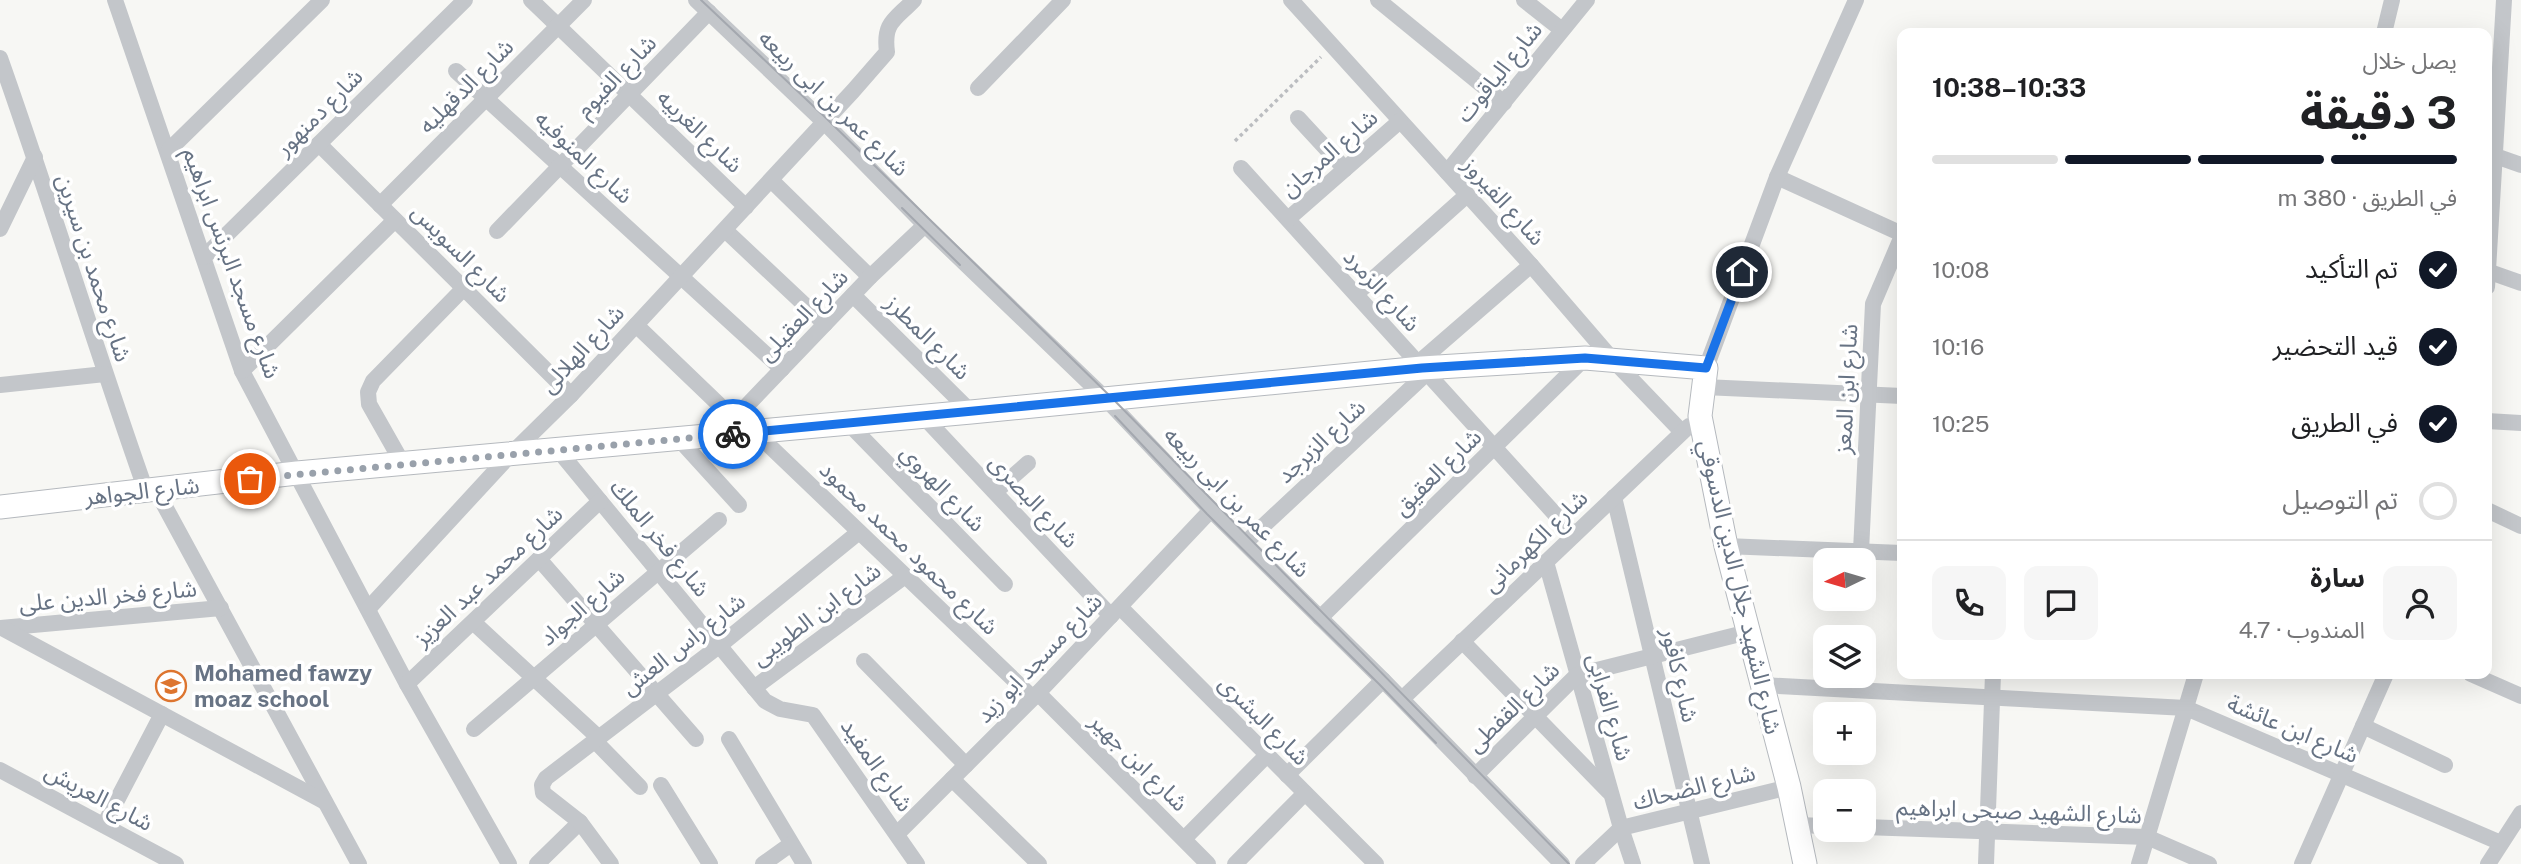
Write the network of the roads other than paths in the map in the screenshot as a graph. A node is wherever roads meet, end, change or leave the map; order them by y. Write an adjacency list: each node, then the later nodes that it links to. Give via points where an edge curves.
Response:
1 (115, 0): 31 (street, شارع مسجد البرنس ابراهيم)
2 (322, 0): 31 (street)
3 (465, 0): 30 (street, شارع دمنهور)
4 (531, 0): 17 (street, شارع الغربيه)
5 (584, 0): 17 (street, شارع الدقهليه)
6 (696, 0): 16 (street, شارع عمر بن ابى ربيعه)
7 (914, 0): 27 (street, شارع الهلالى, via 888,25 887,52)
8 (1063, 0): 22 (street)
9 (1291, 0): 28 (street, شارع الفيروز)
10 (1378, 0): 25 (street)
11 (1524, 0): 19 (street)
12 (1587, 0): 19 (street, شارع الياقوت)
13 (1856, 0): 39 (street, شارع الشهيد جلال الدين الدسوقي)
14 (2392, 0): 18 (street)
15 (2504, 0): 29 (street)
16 (709, 12): 23 (street, شارع الفيوم); 27 (street, شارع عمر بن ابى ربيعه)
17 (558, 26): 23 (street, شارع الغربيه); 24 (street, شارع الدقهليه)
18 (2385, 28)
19 (1562, 30): 25 (street, شارع الياقوت)
20 (0, 58): 33 (street, شارع محمد بن سيرين)
21 (456, 71): 24 (street, شارع المنوفيه)
22 (978, 88)
23 (630, 94): 35 (street, شارع الفيوم); 43 (street, شارع الغربيه)
24 (486, 98): 35 (street, شارع المنوفيه); 42 (street, شارع الدقهليه)
25 (1504, 103): 38 (street, شارع الياقوت)
26 (1298, 118): 37 (street)
27 (825, 121): 40 (street, شارع الهلالى); 46 (street, شارع عمر بن ابى ربيعه)
28 (1400, 121): 37 (street, شارع المرجان); 38 (street, شارع الفيروز)
29 (2492, 132)
30 (318, 144): 42 (street, شارع السويس); 52 (street, شارع دمنهور)
31 (168, 151): 52 (street, شارع مسجد البرنس ابراهيم)
32 (2492, 155): 34 (street)
33 (35, 157): 47 (street); 68 (street, شارع محمد بن سيرين)
34 (2521, 165)
35 (560, 166): 49 (street, شارع الفيوم); 55 (street, شارع المنوفيه)
36 (1241, 168): 44 (street, شارع الزمرد)
37 (1345, 169): 44 (street, شارع المرجان)
38 (1447, 173): 41 (street, شارع الفيروز)
39 (1777, 177): 50 (street); 69 (street, شارع الشهيد جلال الدين الدسوقي)
40 (771, 180): 43 (street, شارع الهلالى); 56 (street)
41 (1467, 194): 53 (street, شارع الفيروز); 59 (street)
42 (380, 205): 45 (street, شارع السويس)
43 (746, 207): 48 (street, شارع الهلالى)
44 (1288, 219): 59 (street, شارع الزمرد)
45 (395, 220): 58 (street, شارع السويس); 67 (street)
46 (925, 225): 56 (street, شارع العقيلى); 74 (street, شارع عمر بن ابى ربيعه)
47 (0, 229)
48 (725, 230): 55 (street, شارع الهلالى); 61 (street)
49 (497, 231)
50 (1897, 233)
51 (1897, 247): 71 (street, شارع ابن المعز, via 1873,304)
52 (204, 257): 67 (street, شارع مسجد البرنس ابراهيم)
53 (1531, 265): 64 (street, شارع الفيروز); 65 (street, شارع الزبرجد)
54 (2492, 273): 57 (street)
55 (681, 277): 62 (street, شارع الهلالى); 66 (street, شارع المنوفيه)
56 (870, 277): 60 (street, شارع العقيلى)
57 (2521, 283)
58 (464, 288): 72 (street, شارع السويس); 90 (street, via 369,387 369,404)
59 (1356, 294): 65 (street, شارع الزمرد)
60 (853, 295): 61 (street, شارع العقيلى); 75 (street, شارع المطرز)
61 (825, 324): 66 (street, شارع العقيلى)
62 (636, 325): 72 (street, شارع الهلالى); 78 (street)
63 (1585, 358): 64 (main road, شارع الجواهر); 65 (main road, شارع الجواهر); 86 (street, شارع العقيق)
64 (1612, 359): 69 (main road, شارع الجواهر); 83 (street, شارع الفيروز)
65 (1423, 368): 74 (main road, شارع الجواهر); 86 (street, شارع الزمرد); 104 (street, شارع الزبرجد)
66 (782, 369): 78 (street, شارع العقيلى)
67 (242, 371): 91 (street, شارع مسجد البرنس ابراهيم)
68 (104, 374): 70 (street); 92 (street, شارع محمد بن سيرين)
69 (1705, 378): 71 (street); 77 (main road, شارع الشهيد جلال الدين الدسوقي)
70 (0, 385)
71 (1868, 394): 73 (street); 106 (street, شارع ابن المعز)
72 (571, 395): 88 (street, شارع الهلالى)
73 (1897, 396)
74 (1106, 399): 75 (main road, شارع الجواهر); 98 (street, شارع عمر بن ابى ربيعه)
75 (971, 412): 76 (main road, شارع الجواهر)
76 (923, 416): 80 (main road, شارع الجواهر); 93 (street, شارع البصرى)
77 (1700, 416): 83 (street, شارع الكهرمانى); 105 (main road, شارع الشهيد جلال الدين الدسوقي)
78 (734, 419): 84 (street, شارع العقيلى)
79 (2492, 421): 81 (street)
80 (848, 423): 82 (main road, شارع الجواهر); 114 (street, شارع الهروي)
81 (2521, 423)
82 (755, 432): 84 (main road, شارع الجواهر); 102 (street, شارع محمود محمد محمود)
83 (1682, 432): 94 (street, شارع الكهرمانى)
84 (714, 435): 85 (main road, شارع الجواهر)
85 (679, 439): 87 (main road, شارع الجواهر); 96 (street)
86 (1495, 447): 103 (street, شارع الزمرد); 118 (street, شارع العقيق)
87 (558, 450): 88 (main road, شارع الجواهر); 95 (street, شارع فخر الملك)
88 (511, 454): 90 (main road, شارع الجواهر); 116 (street, شارع الهلالى)
89 (1028, 463): 93 (street)
90 (403, 464): 91 (main road, شارع الجواهر)
91 (297, 473): 92 (main road, شارع الجواهر); 116 (street, شارع مسجد البرنس ابراهيم)
92 (151, 490): 97 (main road, شارع الجواهر); 115 (street, شارع محمد بن سيرين)
93 (995, 492): 117 (street, شارع البصرى)
94 (1614, 497): 103 (street, شارع الكهرمانى); 125 (street, شارع كافور)
95 (600, 501): 110 (street, شارع محمد عبد العزيز); 112 (street, شارع فخر الملك)
96 (739, 505)
97 (0, 507)
98 (1211, 510): 104 (street, شارع عمر بن ابى ربيعه); 117 (street, شارع مسجد ابو زيد)
99 (2492, 512): 101 (street)
100 (719, 520): 112 (street, شارع الجواد)
101 (2521, 526)
102 (859, 532): 113 (street, شارع محمود محمد محمود); 124 (street, شارع راس العش)
103 (1574, 535): 111 (street, شارع الكهرمانى)
104 (1245, 543): 118 (street, شارع عمر بن ابى ربيعه)
105 (1726, 546): 107 (street); 122 (main road, شارع الشهيد جلال الدين الدسوقي)
106 (1861, 548)
107 (1813, 549)
108 (1876, 552): 109 (street)
109 (1897, 553)
110 (539, 559): 119 (street, شارع محمد عبد العزيز); 120 (street)
111 (1546, 562): 123 (street, شارع الكهرمانى); 127 (street, شارع الفرابى)
112 (658, 572): 120 (street, شارع الجواد); 124 (street, شارع فخر الملك)
113 (905, 576): 136 (street, شارع ابن الطويبى); 138 (street, شارع محمود محمد محمود)
114 (1005, 584)
115 (220, 608): 121 (street, شارع فخر الدين على); 163 (street, شارع محمد بن سيرين)
116 (368, 609): 134 (street, شارع مسجد البرنس ابراهيم)
117 (1115, 612): 138 (street, شارع مسجد ابو زيد); 150 (street, شارع البشرى)
118 (1320, 618): 133 (street, شارع عمر بن ابى ربيعه)
119 (473, 622): 128 (street); 134 (street, شارع محمد عبد العزيز)
120 (597, 625): 128 (street, شارع الجواد); 137 (street)
121 (1, 628): 143 (street)
122 (1748, 632): 125 (street, شارع القفطى); 135 (main road, شارع الشهيد جلال الدين الدسوقي)
123 (1462, 641): 141 (street, شارع الكهرمانى); 144 (street)
124 (719, 646): 136 (street, شارع فخر الملك); 137 (street, شارع راس العش)
125 (1652, 656): 127 (street, شارع القفطى); 164 (street, شارع كافور)
126 (864, 661): 151 (street)
127 (1577, 675): 144 (street, شارع القفطى); 162 (street, شارع الفرابى)
128 (535, 677): 146 (street, شارع الجواد); 147 (street)
129 (1993, 679): 140 (street)
130 (2195, 679): 142 (street)
131 (2384, 679): 145 (street)
132 (2482, 679): 139 (street)
133 (1383, 680): 141 (street, شارع عمر بن ابى ربيعه); 154 (street)
134 (407, 684): 181 (street, شارع مسجد البرنس ابراهيم)
135 (1762, 685): 140 (street, شارع ابن عائشة); 159 (main road, شارع الشهيد جلال الدين الدسوقي)
136 (754, 688): 173 (street, شارع المفيد, via 780,709 813,715)
137 (657, 694): 147 (street, شارع راس العش); 148 (street)
138 (1035, 695): 151 (street, شارع مسجد ابو زيد); 176 (street, شارع ابن جهير)
139 (2521, 696)
140 (1992, 697): 142 (street, شارع ابن عائشة); 172 (street)
141 (1402, 699): 156 (street, شارع عمر بن ابى ربيعه)
142 (2186, 708): 155 (street, شارع ابن عائشة); 174 (street)
143 (162, 714): 163 (street); 167 (street)
144 (1535, 716): 156 (street, شارع القفطى); 162 (street)
145 (2363, 726): 152 (street); 155 (street)
146 (474, 729)
147 (597, 739): 160 (street); 166 (street, شارع راس العش, via 541,785 543,793)
148 (696, 739)
149 (729, 739): 177 (street)
150 (1267, 755): 154 (street, شارع البشرى); 176 (street)
151 (966, 765): 157 (street, شارع مسجد ابو زيد)
152 (2445, 765)
153 (0, 770): 167 (street, شارع العريش)
154 (1287, 775): 161 (street, شارع البشرى)
155 (2342, 775): 175 (street, شارع ابن عائشة); 199 (street)
156 (1475, 776): 191 (street, شارع عمر بن ابى ربيعه)
157 (952, 779): 173 (street, شارع مسجد ابو زيد); 188 (street)
158 (660, 785): 184 (street)
159 (1789, 787): 164 (street, شارع الضحاك); 168 (main road, شارع الشهيد جلال الدين الدسوقي)
160 (640, 788)
161 (1305, 793): 189 (street); 190 (street, شارع البشرى)
162 (1611, 794): 171 (street, شارع الفرابى)
163 (325, 802): 180 (street, شارع محمد بن سيرين)
164 (1688, 812): 171 (street, شارع الضحاك); 194 (street, شارع كافور)
165 (2521, 813): 175 (street)
166 (580, 822): 182 (street); 183 (street)
167 (104, 825): 179 (street, شارع العريش)
168 (1797, 825): 169 (street); 195 (main road, شارع الشهيد جلال الدين الدسوقي)
169 (1813, 826)
170 (1876, 827): 172 (street, شارع الشهيد صبحى ابراهيم)
171 (1620, 828): 192 (street, شارع الضحاك); 193 (street, شارع الفرابى)
172 (1987, 831): 174 (street, شارع الشهيد صبحى ابراهيم); 196 (street)
173 (897, 834): 187 (street, شارع المفيد)
174 (2147, 837): 197 (street); 198 (street, شارع الشهيد صبحى ابراهيم)
175 (2510, 838): 200 (street)
176 (1184, 839): 178 (street, شارع ابن جهير)
177 (791, 844): 185 (street); 186 (street)
178 (1202, 862)
179 (176, 864)
180 (359, 864)
181 (509, 864)
182 (537, 864)
183 (611, 864)
184 (710, 864)
185 (762, 864)
186 (804, 864)
187 (917, 864)
188 (1039, 864)
189 (1235, 864)
190 (1376, 864)
191 (1562, 864)
192 (1583, 864)
193 (1633, 864)
194 (1702, 864)
195 (1805, 864)
196 (1986, 864)
197 (2139, 864)
198 (2209, 864)
199 (2302, 864)
200 (2488, 864)

